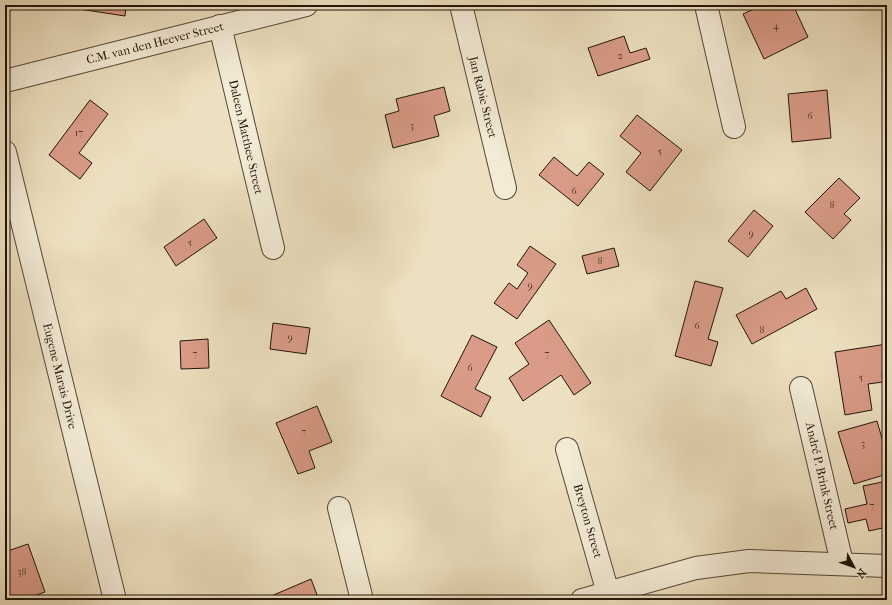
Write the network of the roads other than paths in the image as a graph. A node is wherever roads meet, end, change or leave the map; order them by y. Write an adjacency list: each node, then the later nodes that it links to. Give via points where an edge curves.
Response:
1 (306, 5): 4 (street, C.M. van den Heever Street)
2 (461, 5): 8 (street, Jan Rabie Street)
3 (706, 5): 6 (street)
4 (220, 26): 5 (street, C.M. van den Heever Street); 9 (street, Daleen Matthee Street)
5 (5, 81)
6 (734, 127)
7 (5, 152): 16 (street, Eugene Marais Drive)
8 (505, 188)
9 (273, 248)
10 (801, 388): 13 (street, André P. Brink Street)
11 (568, 449): 15 (street, Breyton Street)
12 (339, 508): 17 (street)
13 (842, 563): 14 (street); 15 (street, via 749,561 696,568)
14 (887, 566)
15 (608, 593): 18 (street)
16 (115, 600)
17 (362, 600)
18 (584, 600)

